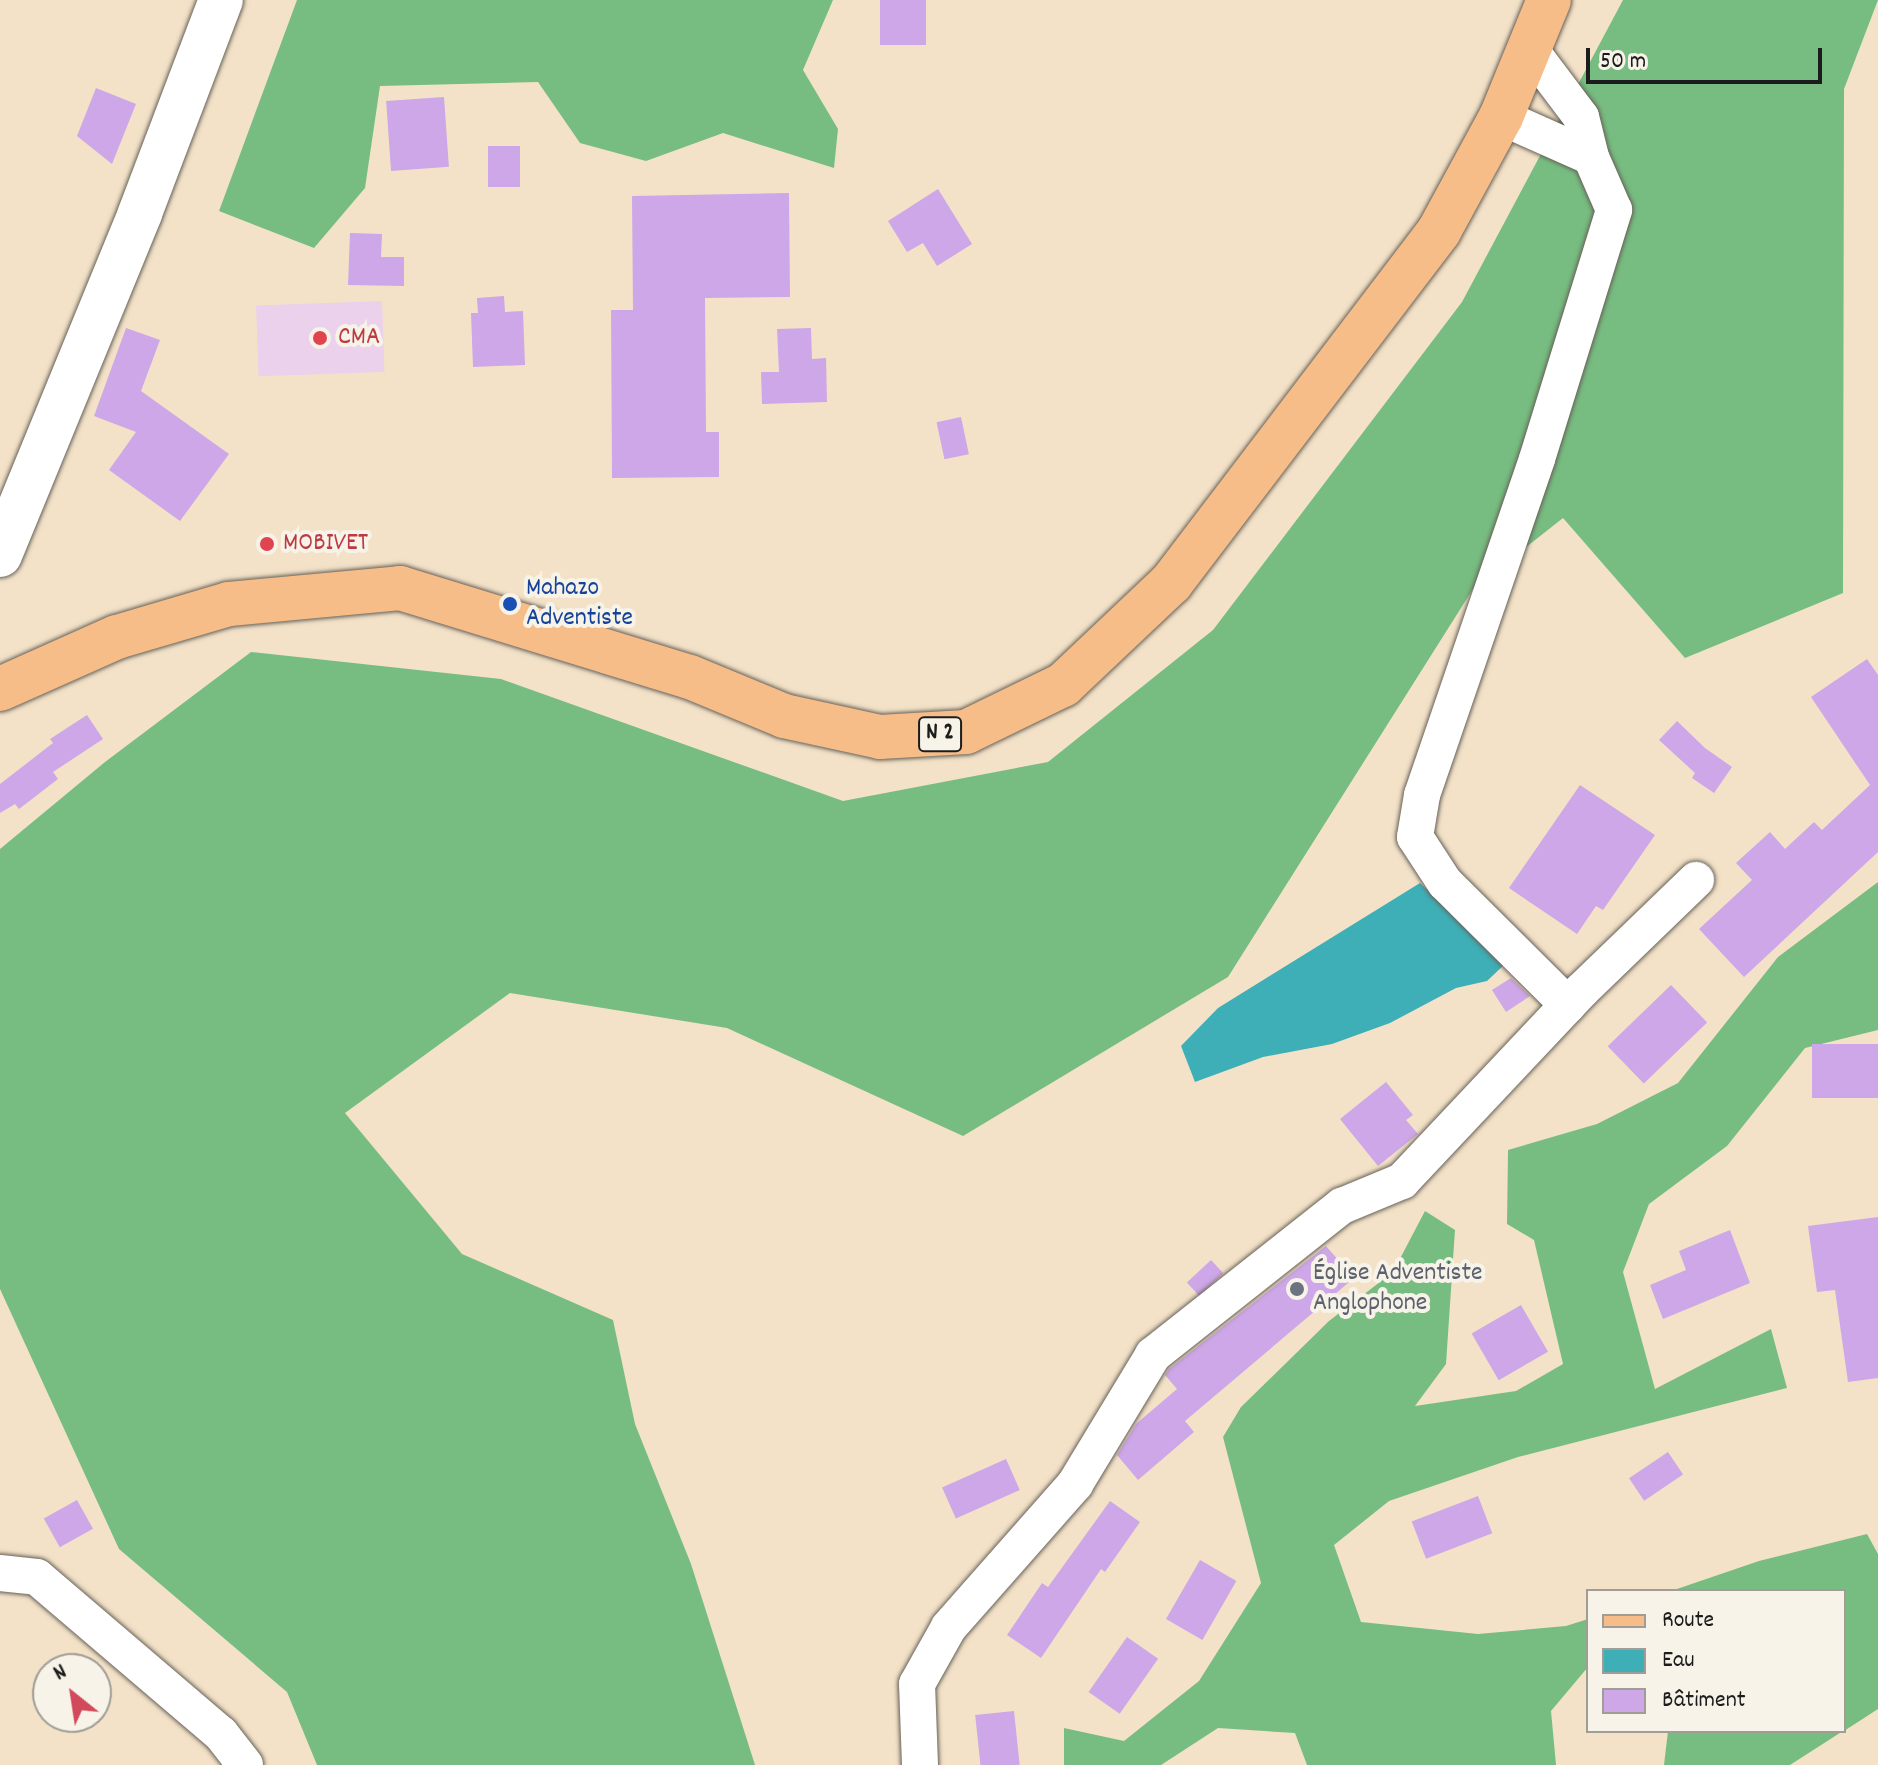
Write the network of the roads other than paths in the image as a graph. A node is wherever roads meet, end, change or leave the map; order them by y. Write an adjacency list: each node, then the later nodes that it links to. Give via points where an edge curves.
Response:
1 (221, 0): 6 (street)
2 (1549, 0): 3 (main road, N 2)
3 (1529, 48): 4 (main road, N 2); 5 (street, via 1581,117)
4 (1501, 117): 5 (street); 7 (main road, N 2, via 1439,231 1171,583 1063,685 966,732 880,737 784,716 690,677 400,588 229,604 117,637)
5 (1591, 157): 9 (street, via 1614,210 1537,459 1422,795 1415,837 1445,883)
6 (0, 555)
7 (0, 689)
8 (1696, 880): 9 (street)
9 (1568, 1005): 12 (street, via 1402,1181 1342,1206 1153,1355 1075,1484 949,1627 917,1684)
10 (0, 1573): 11 (street, via 37,1577 221,1734)
11 (245, 1765)
12 (920, 1765)

